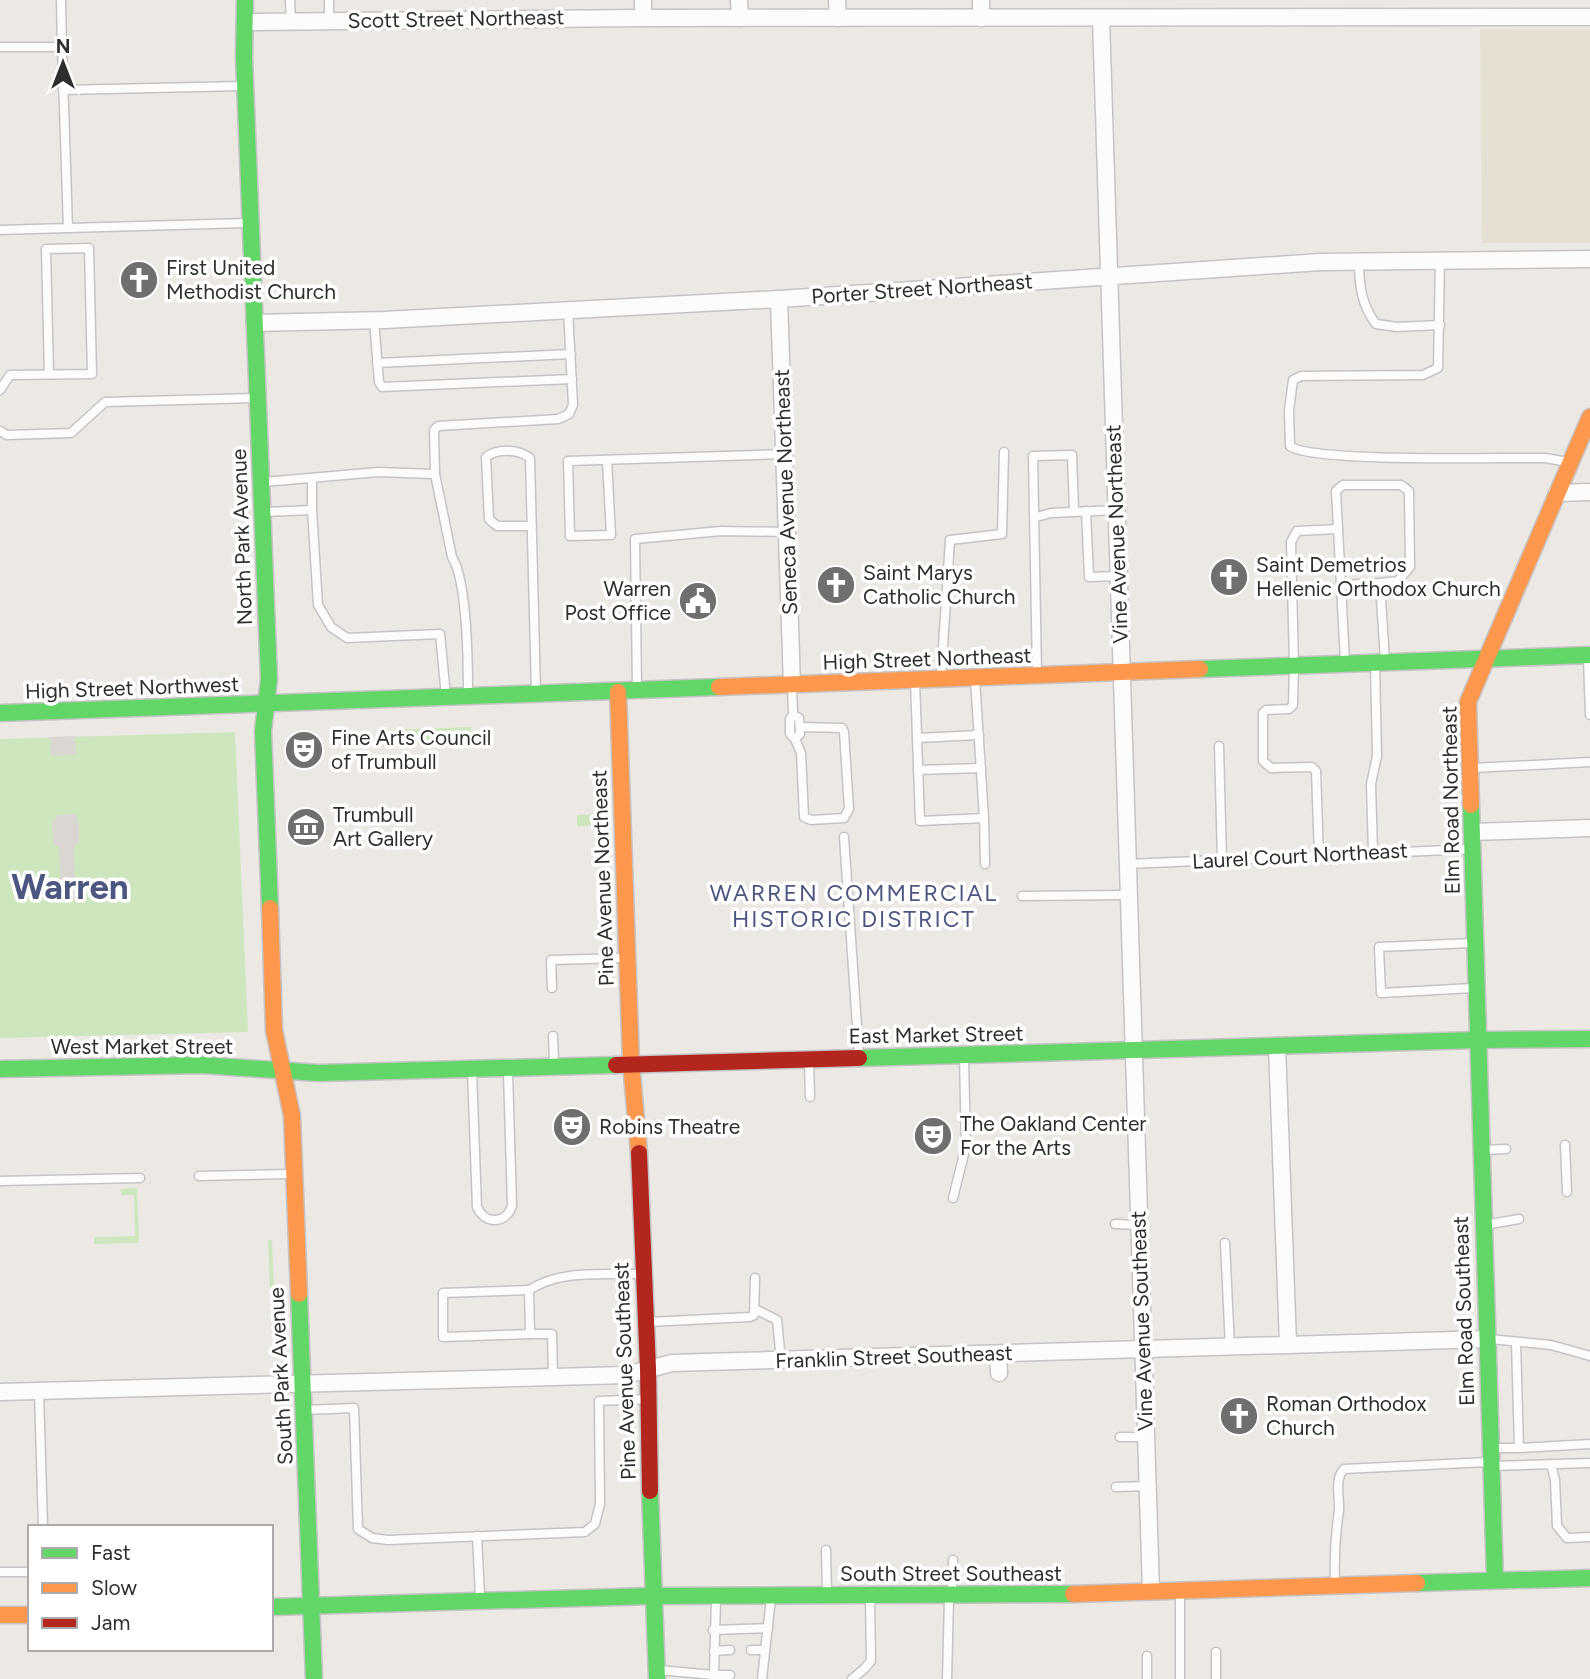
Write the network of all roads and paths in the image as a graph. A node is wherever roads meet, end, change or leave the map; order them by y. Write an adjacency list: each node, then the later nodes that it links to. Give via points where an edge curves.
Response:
1 (61, 0): 23 (lane)
2 (245, 0): 21 (street, North Park Avenue)
3 (289, 0): 19 (lane)
4 (328, 0): 20 (lane)
5 (643, 0): 14 (street)
6 (739, 0): 15 (street)
7 (837, 0): 16 (street)
8 (981, 0): 17 (street)
9 (1144, 0): 11 (street)
10 (1459, 0): 12 (street)
11 (1145, 17): 12 (street, Scott Street Northeast); 18 (street, Scott Street Northeast)
12 (1459, 17): 13 (street, Scott Street Northeast)
13 (1590, 17)
14 (643, 18): 15 (street, Scott Street Northeast); 20 (street, Scott Street Northeast)
15 (740, 18): 16 (street, Scott Street Northeast)
16 (838, 18): 17 (street, Scott Street Northeast)
17 (981, 18): 18 (street, Scott Street Northeast)
18 (1101, 18): 32 (street, Vine Avenue Northeast)
19 (290, 21): 20 (street, Scott Street Northeast); 21 (street, Scott Street Northeast)
20 (329, 21)
21 (245, 22): 24 (street, North Park Avenue)
22 (0, 47): 23 (lane)
23 (62, 47): 25 (lane)
24 (245, 86): 25 (lane); 26 (street, North Park Avenue)
25 (63, 90): 27 (lane)
26 (251, 223): 27 (lane); 36 (street, North Park Avenue)
27 (68, 228): 28 (lane)
28 (0, 230)
29 (1590, 259): 30 (street, Porter Street Northeast)
30 (1440, 260): 31 (street, Porter Street Northeast); 37 (lane)
31 (1359, 261): 32 (street, Porter Street Northeast); 37 (lane, via 1359,283 1376,324)
32 (1109, 276): 33 (street, Porter Street Northeast); 56 (street, Vine Avenue Northeast)
33 (779, 299): 34 (street, Porter Street Northeast); 47 (street, Seneca Avenue Northeast)
34 (568, 310): 35 (street, Porter Street Northeast); 38 (lane)
35 (374, 320): 36 (street, Porter Street Northeast); 39 (lane)
36 (255, 323): 43 (street, North Park Avenue)
37 (1440, 325): 49 (lane, via 1438,368 1423,375 1323,375 1293,380 1290,446 1315,453 1545,457)
38 (571, 354): 39 (lane); 41 (lane)
39 (377, 363): 41 (lane, via 379,382 391,388)
40 (48, 374): 40 (lane, via 46,249 89,248 92,374); 42 (lane, via 10,375)
41 (572, 379): 50 (lane, via 573,405 569,414 558,419 438,426 433,435)
42 (0, 390)
43 (257, 398): 45 (lane, via 105,402 71,433 7,435); 52 (street, North Park Avenue)
44 (1590, 417): 49 (street, Elm Road Northeast)
45 (0, 431)
46 (1004, 452): 75 (lane, via 1002,534 950,540)
47 (785, 454): 48 (lane); 63 (street, Seneca Avenue Northeast)
48 (607, 460): 48 (lane, via 568,461 570,536 611,535)
49 (1570, 463): 54 (street, Elm Road Northeast)
50 (435, 474): 51 (lane, via 378,472); 81 (lane, via 452,557 459,568)
51 (312, 479): 52 (lane); 55 (lane)
52 (261, 483): 59 (street, North Park Avenue)
53 (1590, 492): 54 (street)
54 (1557, 493): 68 (street, Elm Road Northeast)
55 (312, 510): 59 (lane); 82 (lane, via 318,605 331,627 347,638 440,634)
56 (1116, 510): 58 (lane); 64 (street, Vine Avenue Northeast)
57 (1074, 511): 58 (lane); 60 (lane); 60 (lane, via 1072,455 1033,456)
58 (1086, 511): 64 (lane, via 1089,577)
59 (262, 512): 83 (street, North Park Avenue, via 269,679)
60 (1036, 517): 73 (lane)
61 (532, 526): 61 (lane, via 530,457 521,451 493,452 486,457 489,519 497,526); 80 (lane)
62 (1338, 529): 65 (lane, via 1336,491 1343,485 1401,485 1409,491 1410,567 1398,581); 66 (lane); 71 (lane, via 1297,531 1291,542)
63 (787, 532): 77 (street, Seneca Avenue Northeast); 78 (lane, via 721,531 635,538)
64 (1119, 576): 72 (street, Vine Avenue Northeast)
65 (1380, 583): 66 (lane); 69 (lane)
66 (1341, 586): 70 (lane)
67 (1589, 655): 68 (street, High Street Northeast); 86 (lane)
68 (1486, 659): 69 (street, High Street Northeast); 94 (street, Elm Road Northeast, via 1468,702)
69 (1380, 663): 70 (street, High Street Northeast); 101 (lane, via 1377,756 1371,785)
70 (1345, 665): 71 (street, High Street Northeast)
71 (1294, 666): 72 (street, High Street Northeast); 102 (lane, via 1293,705 1263,713 1263,761 1270,768 1311,767 1317,771)
72 (1122, 673): 73 (street, High Street Northeast); 105 (street, Vine Avenue Northeast)
73 (1037, 676): 74 (street, High Street Northeast)
74 (975, 678): 75 (street, High Street Northeast); 88 (lane)
75 (940, 680): 76 (street, High Street Northeast)
76 (915, 681): 77 (street, High Street Northeast); 89 (lane)
77 (792, 685): 78 (street, High Street Northeast); 85 (lane)
78 (638, 691): 79 (street, High Street Northeast)
79 (618, 692): 80 (street, High Street Northeast); 109 (street, Pine Avenue Northeast)
80 (536, 695): 81 (street, High Street Northeast)
81 (468, 697): 82 (street, High Street Northeast)
82 (447, 698): 83 (street, High Street Northeast)
83 (265, 705): 84 (street, High Street Northwest); 125 (street, North Park Avenue, via 274,1030)
84 (0, 713)
85 (793, 715): 87 (lane, via 799,718); 90 (lane, via 790,734)
86 (1590, 715)
87 (800, 727): 90 (lane); 90 (lane, via 834,727 844,732 849,809 844,818 804,817 802,753)
88 (979, 735): 89 (lane); 93 (lane)
89 (917, 738): 95 (lane)
90 (795, 739)
91 (1219, 746): 103 (lane)
92 (1590, 762): 94 (lane)
93 (981, 768): 95 (lane); 96 (lane)
94 (1470, 768): 98 (street, Elm Road Northeast)
95 (918, 770): 96 (lane, via 920,821)
96 (984, 818): 104 (lane)
97 (1590, 828): 98 (street)
98 (1472, 832): 100 (street, Elm Road Northeast)
99 (844, 837): 118 (lane)
100 (1472, 849): 101 (lane, Laurel Court Northeast); 108 (street, Elm Road Northeast)
101 (1373, 853): 102 (lane, Laurel Court Northeast)
102 (1319, 856): 103 (lane, Laurel Court Northeast)
103 (1222, 860): 105 (lane, Laurel Court Northeast)
104 (985, 864)
105 (1128, 864): 106 (street, Vine Avenue Northeast)
106 (1129, 895): 107 (lane); 116 (street, Vine Avenue Northeast)
107 (1022, 897)
108 (1475, 943): 111 (street, Elm Road Northeast); 111 (lane, via 1379,947 1381,993)
109 (627, 958): 110 (lane, via 551,960); 120 (street, Pine Avenue Northeast)
110 (552, 988)
111 (1477, 988): 114 (street, Elm Road Northeast)
112 (553, 1037): 121 (lane)
113 (1590, 1039): 114 (street, East Market Street)
114 (1478, 1040): 115 (street, East Market Street); 129 (street, Elm Road Southeast)
115 (1278, 1046): 116 (street, East Market Street); 149 (street)
116 (1134, 1050): 117 (street, East Market Street); 138 (street, Vine Avenue Southeast)
117 (964, 1055): 118 (street, East Market Street); 135 (lane, via 966,1146)
118 (859, 1058): 119 (street, East Market Street)
119 (809, 1059): 120 (street, East Market Street); 126 (lane)
120 (631, 1063): 121 (street, East Market Street); 141 (street, Pine Avenue Southeast)
121 (554, 1065): 122 (street, East Market Street)
122 (508, 1067): 123 (street, East Market Street); 123 (lane, via 512,1206 503,1219 487,1220 477,1207)
123 (472, 1068): 125 (street, East Market Street)
124 (0, 1069): 125 (street, West Market Street, via 202,1065)
125 (284, 1071): 130 (street, South Park Avenue, via 292,1116)
126 (810, 1097)
127 (1565, 1145): 134 (lane)
128 (1506, 1149): 129 (lane)
129 (1482, 1150): 139 (street, Elm Road Southeast)
130 (294, 1174): 131 (lane); 158 (street, South Park Avenue)
131 (199, 1176)
132 (140, 1178): 133 (lane)
133 (0, 1181)
134 (1567, 1192)
135 (953, 1198)
136 (1519, 1219): 139 (lane)
137 (1115, 1224): 138 (lane)
138 (1139, 1225): 151 (street, Vine Avenue Southeast)
139 (1481, 1225): 147 (street, Elm Road Southeast)
140 (1225, 1243): 150 (lane)
141 (643, 1273): 143 (lane, via 562,1276); 145 (street, Pine Avenue Southeast)
142 (755, 1278): 144 (lane)
143 (529, 1290): 146 (lane); 146 (lane, via 443,1293 443,1337)
144 (755, 1309): 145 (lane, via 754,1315 740,1317); 154 (lane, via 778,1320)
145 (645, 1322): 155 (street, Pine Avenue Southeast)
146 (530, 1334): 157 (lane, via 552,1334)
147 (1487, 1339): 148 (lane); 149 (street, Franklin Street Southeast); 167 (street, Elm Road Southeast)
148 (1516, 1342): 153 (lane, via 1551,1345); 166 (lane)
149 (1288, 1344): 150 (street, Franklin Street Southeast)
150 (1230, 1347): 151 (street, Franklin Street Southeast)
151 (1142, 1350): 152 (street, Franklin Street Southeast); 164 (street, Vine Avenue Southeast)
152 (998, 1354): 154 (street, Franklin Street Southeast); 156 (street)
153 (1590, 1356)
154 (781, 1360): 155 (street, Franklin Street Southeast, via 672,1363)
155 (648, 1370): 157 (street, Franklin Street Southeast); 161 (street, Pine Avenue Southeast)
156 (999, 1373)
157 (553, 1377): 158 (street, Franklin Street Southeast)
158 (302, 1383): 159 (street, Franklin Street Southeast); 162 (street, South Park Avenue)
159 (39, 1391): 160 (street, Franklin Street Southeast); 172 (lane)
160 (0, 1392)
161 (648, 1399): 173 (lane, via 599,1401 600,1504 590,1529); 189 (street, Pine Avenue Southeast)
162 (304, 1410): 173 (lane, via 354,1408 357,1523 363,1533 388,1540); 191 (street, South Park Avenue)
163 (1120, 1437): 164 (lane)
164 (1146, 1437): 170 (street, Vine Avenue Southeast)
165 (1590, 1444): 166 (lane)
166 (1519, 1448): 167 (lane)
167 (1491, 1459): 169 (lane); 180 (street, Elm Road Southeast); 181 (lane, via 1344,1469 1339,1478)
168 (1590, 1463): 169 (lane)
169 (1551, 1464): 174 (lane, via 1557,1526 1567,1538)
170 (1147, 1486): 171 (lane); 183 (street, Vine Avenue Southeast)
171 (1116, 1487)
172 (43, 1525)
173 (477, 1536): 190 (lane)
174 (1590, 1537)
175 (826, 1550): 187 (lane)
176 (953, 1560): 184 (lane)
177 (0, 1572): 178 (lane)
178 (28, 1572)
179 (1590, 1578): 180 (street, South Street Southeast)
180 (1495, 1580): 181 (street, South Street Southeast)
181 (1335, 1585): 182 (street, South Street Southeast)
182 (1180, 1590): 183 (street, South Street Southeast); 212 (lane)
183 (1151, 1591): 184 (street, South Street Southeast)
184 (951, 1594): 188 (street, South Street Southeast); 210 (lane)
185 (716, 1595): 186 (street, South Street Southeast); 189 (street, South Street Southeast); 196 (lane)
186 (771, 1595): 187 (street, South Street Southeast); 195 (lane)
187 (827, 1595): 188 (street, South Street Southeast)
188 (870, 1595): 209 (lane, via 871,1661)
189 (652, 1596): 190 (street, South Street Southeast); 204 (street, Pine Avenue Southeast)
190 (480, 1601): 191 (street, South Street Southeast)
191 (312, 1606): 192 (street, South Street Southeast); 208 (street, South Park Avenue)
192 (273, 1607)
193 (0, 1615): 194 (street)
194 (28, 1615)
195 (768, 1628): 196 (lane); 199 (lane)
196 (713, 1630): 200 (lane)
197 (730, 1650): 200 (lane)
198 (751, 1650): 199 (lane)
199 (765, 1650): 207 (lane)
200 (714, 1651): 206 (lane)
201 (1216, 1652): 213 (lane)
202 (1147, 1656): 211 (lane)
203 (752, 1674): 207 (lane)
204 (657, 1675): 206 (lane)
205 (730, 1675): 206 (lane)
206 (714, 1677)
207 (763, 1677)
208 (314, 1679)
209 (852, 1679)
210 (947, 1679)
211 (1147, 1679)
212 (1180, 1679)
213 (1216, 1679)

